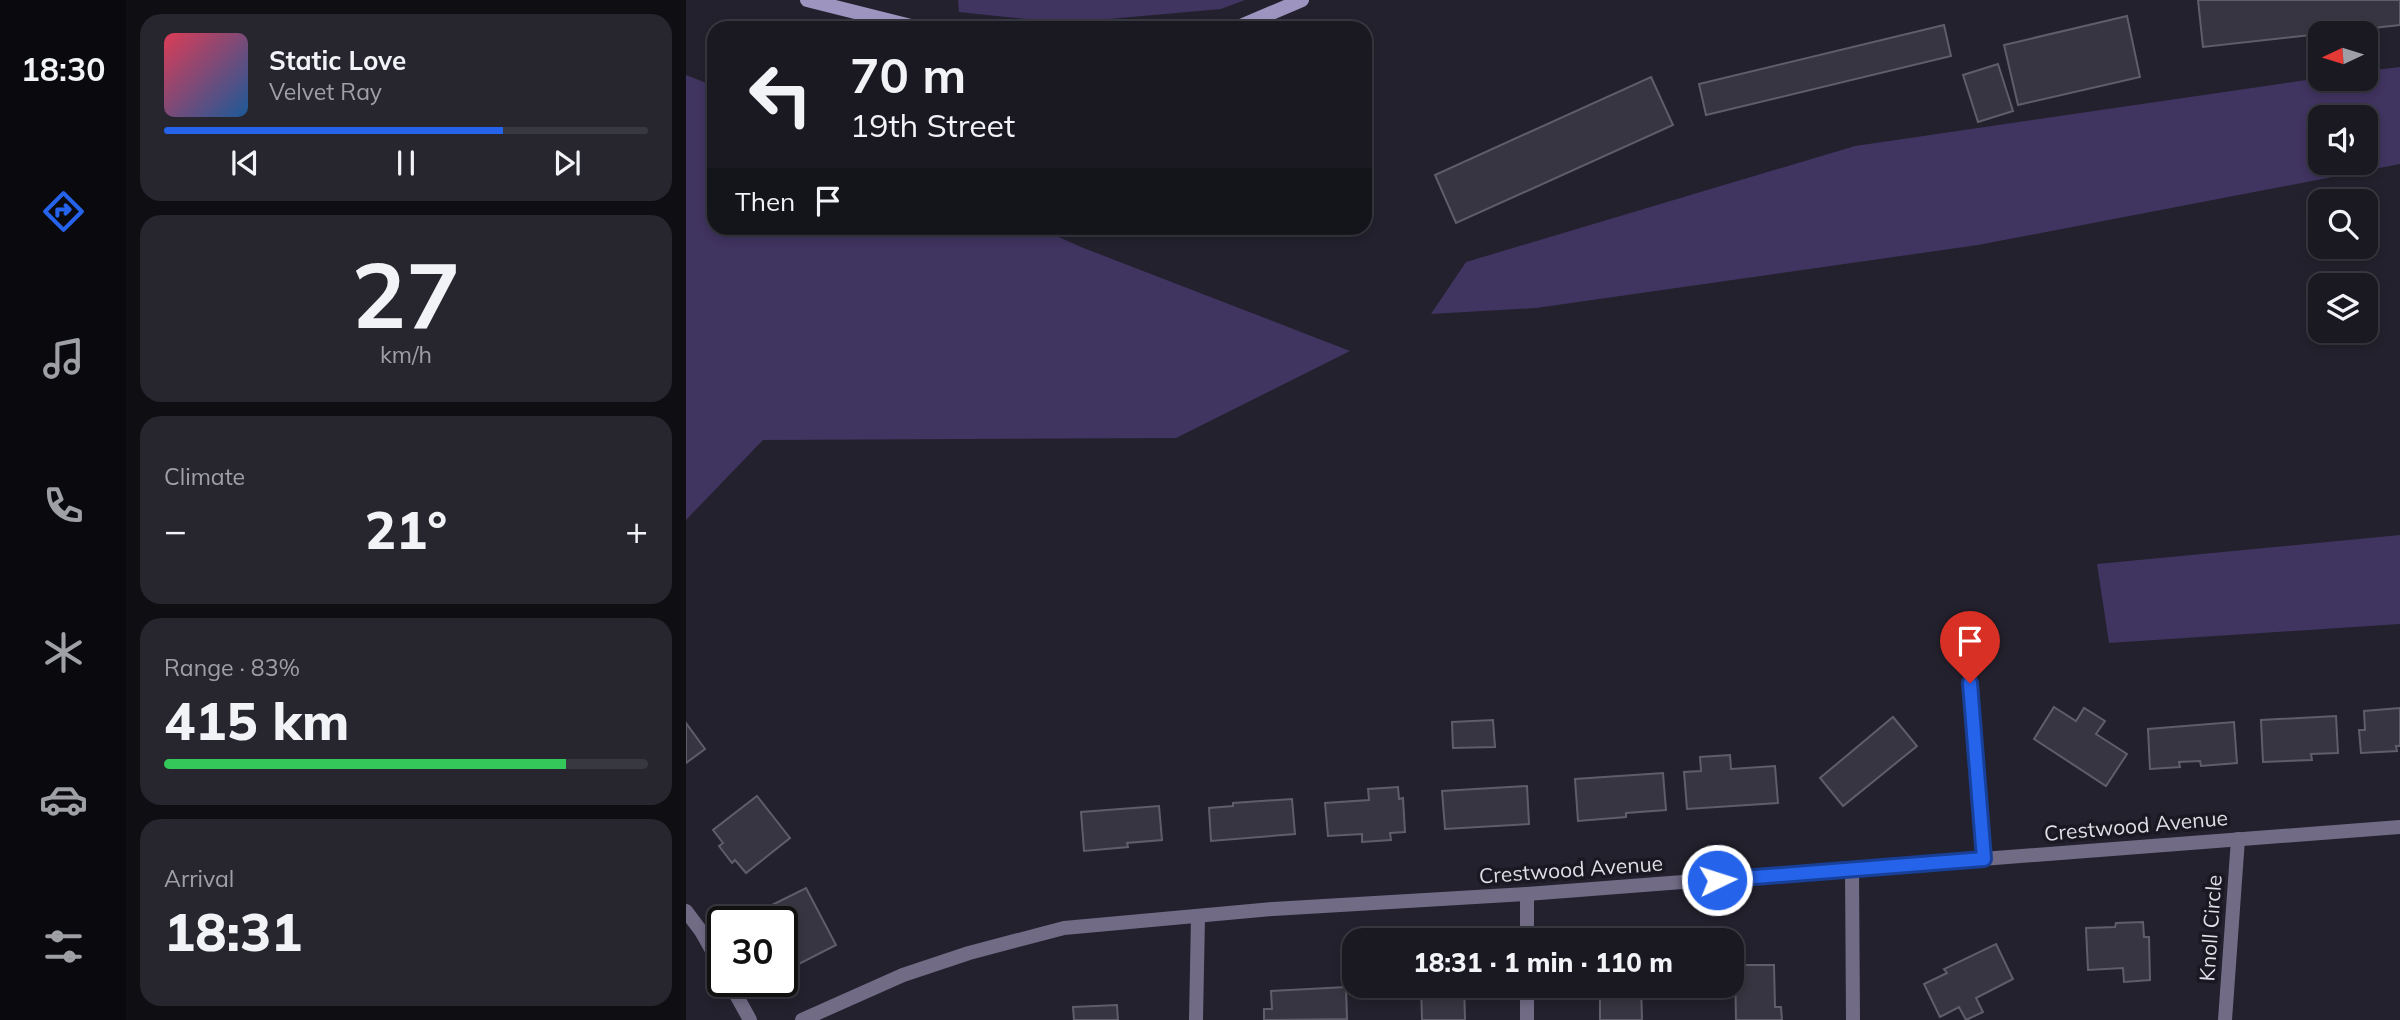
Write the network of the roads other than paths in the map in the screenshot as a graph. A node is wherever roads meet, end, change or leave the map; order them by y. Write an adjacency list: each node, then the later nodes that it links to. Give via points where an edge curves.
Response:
1 (807, 0): 3 (street)
2 (1302, 0): 4 (street)
3 (891, 21)
4 (1252, 21)
5 (1970, 683): 8 (street)
6 (2400, 827): 7 (street, Crestwood Avenue)
7 (2238, 839): 8 (street, Crestwood Avenue); 22 (street, Knoll Circle)
8 (1984, 859): 9 (street, Crestwood Avenue)
9 (1853, 870): 10 (street, Crestwood Avenue); 21 (street)
10 (1527, 894): 12 (street, Crestwood Avenue); 13 (street)
11 (686, 911): 14 (street)
12 (1198, 917): 18 (street, Crestwood Avenue, via 1064,928 903,975); 19 (street)
13 (1527, 928)
14 (707, 942)
15 (737, 997): 17 (street)
16 (1527, 998): 20 (street)
17 (750, 1020)
18 (802, 1020)
19 (1196, 1020)
20 (1527, 1020)
21 (1853, 1020)
22 (2225, 1020)

